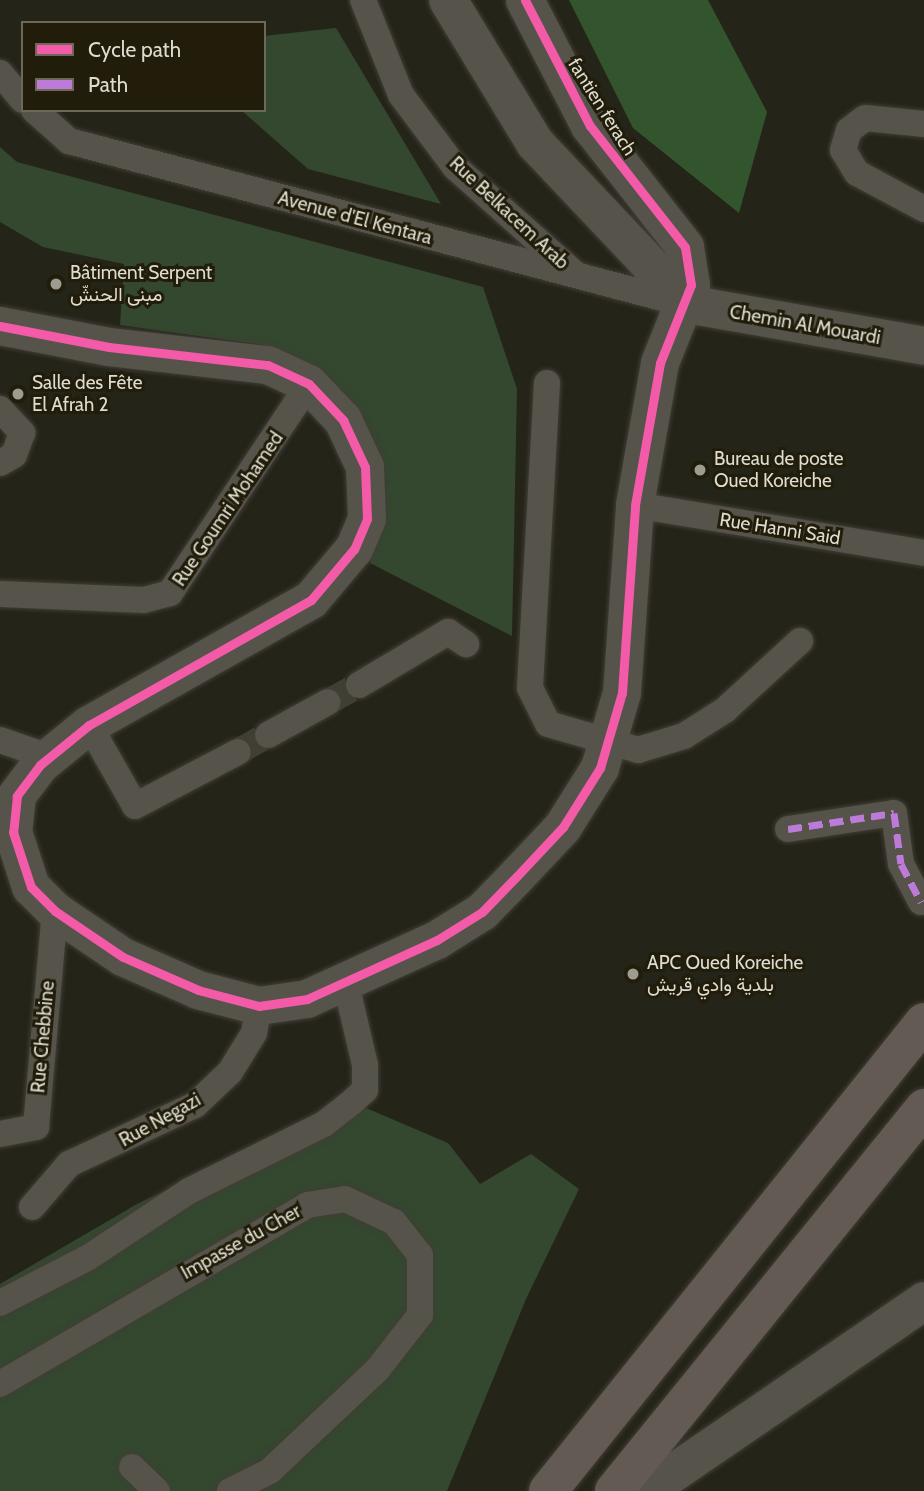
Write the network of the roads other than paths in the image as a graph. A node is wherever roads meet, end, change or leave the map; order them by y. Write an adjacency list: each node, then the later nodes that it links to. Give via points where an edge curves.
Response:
1 (363, 0): 9 (street, Rue Belkacem Arab, via 401,95 455,167)
2 (448, 0): 10 (street, via 535,143)
3 (526, 3): 10 (street, fantien ferach, via 590,126 685,247 691,266)
4 (0, 73): 5 (street)
5 (21, 98)
6 (36, 112): 9 (street, Avenue d'El Kentara, via 69,141)
7 (924, 124): 8 (street, via 865,118 849,130 844,150 857,173)
8 (924, 209)
9 (579, 277): 10 (street, Avenue d'El Kentara)
10 (687, 304): 12 (street, Chemin Al Mouardi); 17 (street, fantien ferach, via 660,363)
11 (0, 326): 14 (street, via 83,343 268,365)
12 (924, 346)
13 (547, 383): 27 (street, via 530,688 548,724)
14 (309, 384): 19 (street, Rue Goumri Mohamed, via 170,593 145,600); 24 (street, via 343,420 365,467 368,519 354,548 311,600)
15 (0, 409): 16 (street, via 22,433 14,455)
16 (0, 463)
17 (635, 505): 18 (street, Rue Hanni Said); 27 (street, fantien ferach, via 622,693)
18 (924, 553)
19 (0, 594)
20 (800, 641): 27 (street, via 725,710 684,736 638,750)
21 (466, 644): 22 (street, via 448,632)
22 (359, 685)
23 (328, 702): 25 (street)
24 (89, 725): 28 (street, via 135,806); 29 (street)
25 (268, 735)
26 (0, 740): 29 (street)
27 (607, 744): 33 (street, fantien ferach, via 563,827 482,912)
28 (238, 752)
29 (49, 757): 32 (street, via 17,796 13,832 32,887)
30 (788, 829): 31 (street, via 894,813 901,864)
31 (921, 902)
32 (55, 911): 34 (street, via 123,957 198,990); 37 (street, Rue Chebbine, via 36,1127)
33 (346, 984): 34 (street, fantien ferach, via 307,999); 40 (street, via 365,1065 365,1090 352,1102 324,1124 189,1191 89,1257)
34 (259, 1006): 38 (street, Rue Negazi, via 254,1033 230,1072 195,1105 69,1164)
35 (924, 1022): 45 (highway)
36 (924, 1108): 46 (highway)
37 (0, 1134)
38 (32, 1207)
39 (924, 1301): 47 (street)
40 (0, 1303)
41 (0, 1384): 44 (street, Impasse du Cher, via 307,1205 345,1199 394,1222 420,1255 420,1315 377,1370 271,1471)
42 (132, 1467): 43 (street)
43 (157, 1491)
44 (230, 1491)
45 (548, 1491)
46 (614, 1491)
47 (647, 1491)

